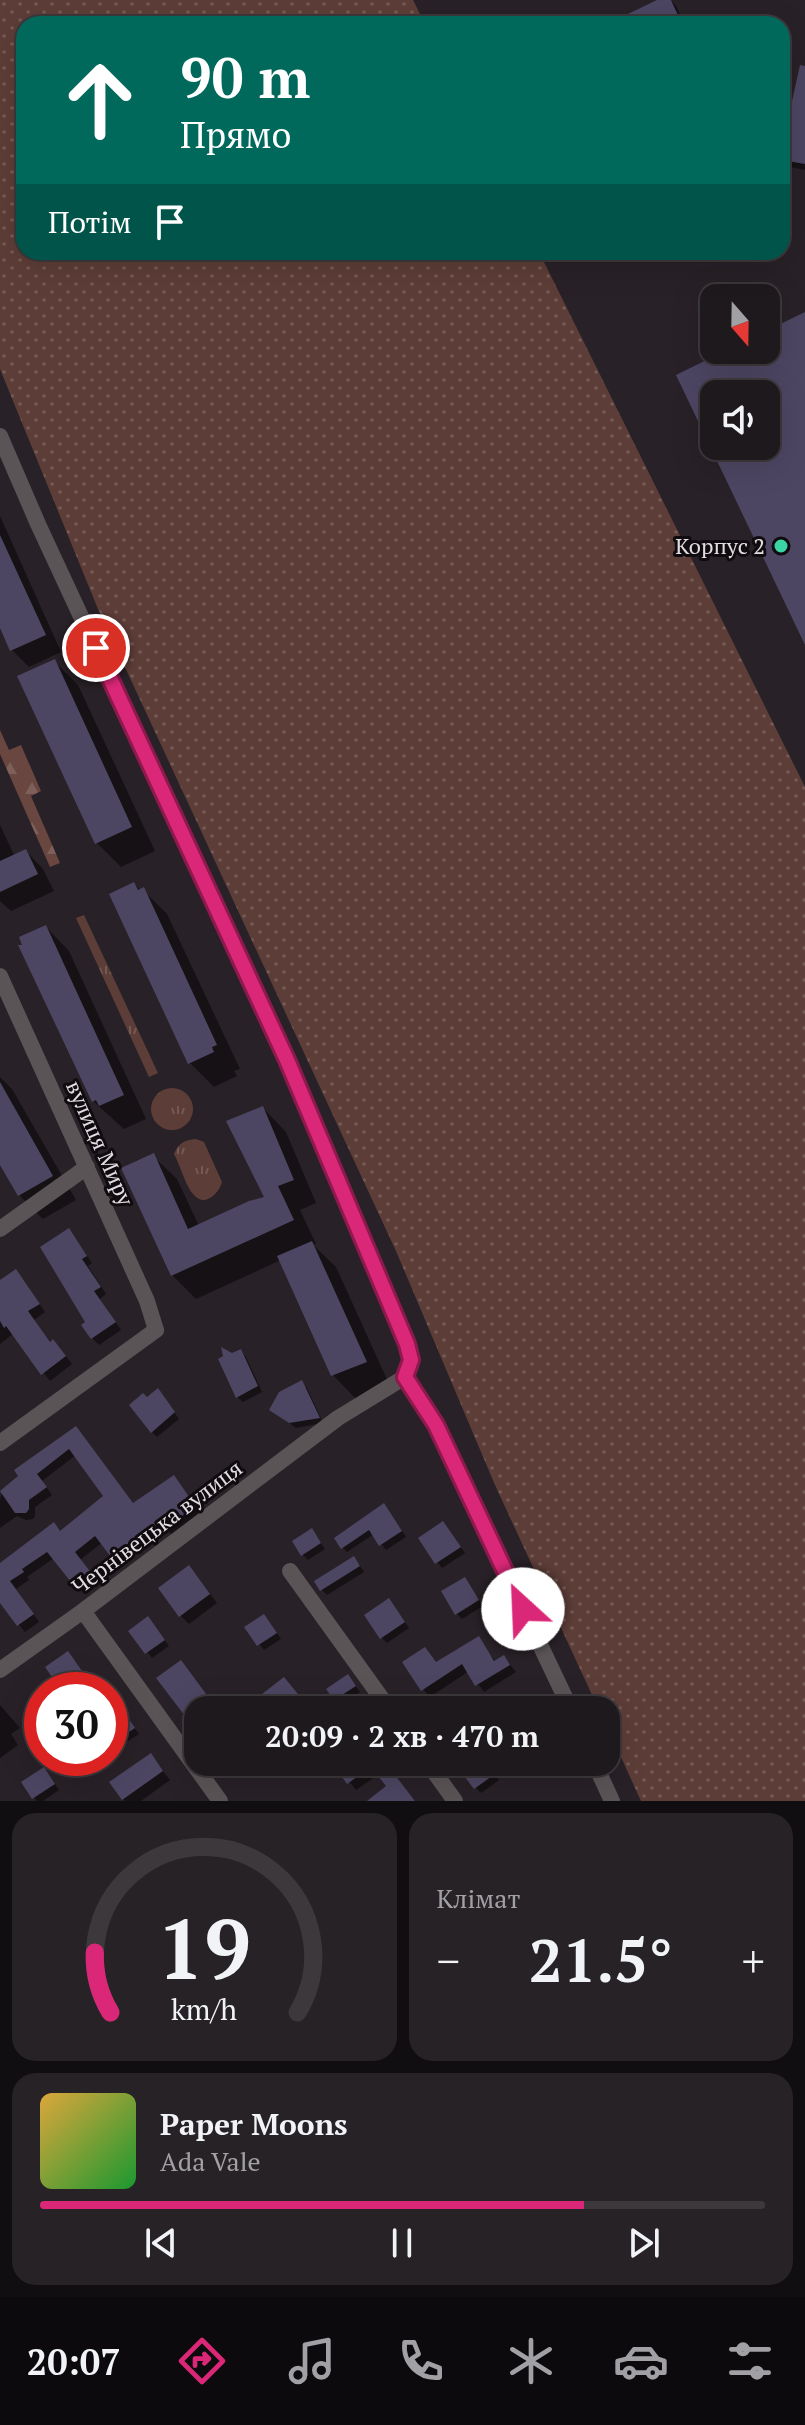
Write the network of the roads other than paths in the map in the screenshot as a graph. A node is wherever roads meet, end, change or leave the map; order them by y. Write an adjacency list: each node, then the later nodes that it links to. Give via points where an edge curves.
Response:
1 (0, 436): 6 (street, via 287,1060 407,1344 411,1360)
2 (0, 976): 3 (street, вулиця Миру)
3 (5, 1003): 4 (street, вулиця Миру)
4 (87, 1167): 5 (street); 7 (street, вулиця Миру, via 156,1330)
5 (0, 1229)
6 (405, 1377): 9 (street, Чернівецька вулиця, via 338,1418); 12 (street, via 436,1425)
7 (0, 1443)
8 (290, 1571): 11 (street)
9 (83, 1611): 10 (street, Чернівецька вулиця); 15 (street)
10 (0, 1670)
11 (380, 1696)
12 (564, 1696)
13 (437, 1776): 16 (street)
14 (600, 1776): 17 (street)
15 (220, 1801)
16 (455, 1801)
17 (612, 1801)

